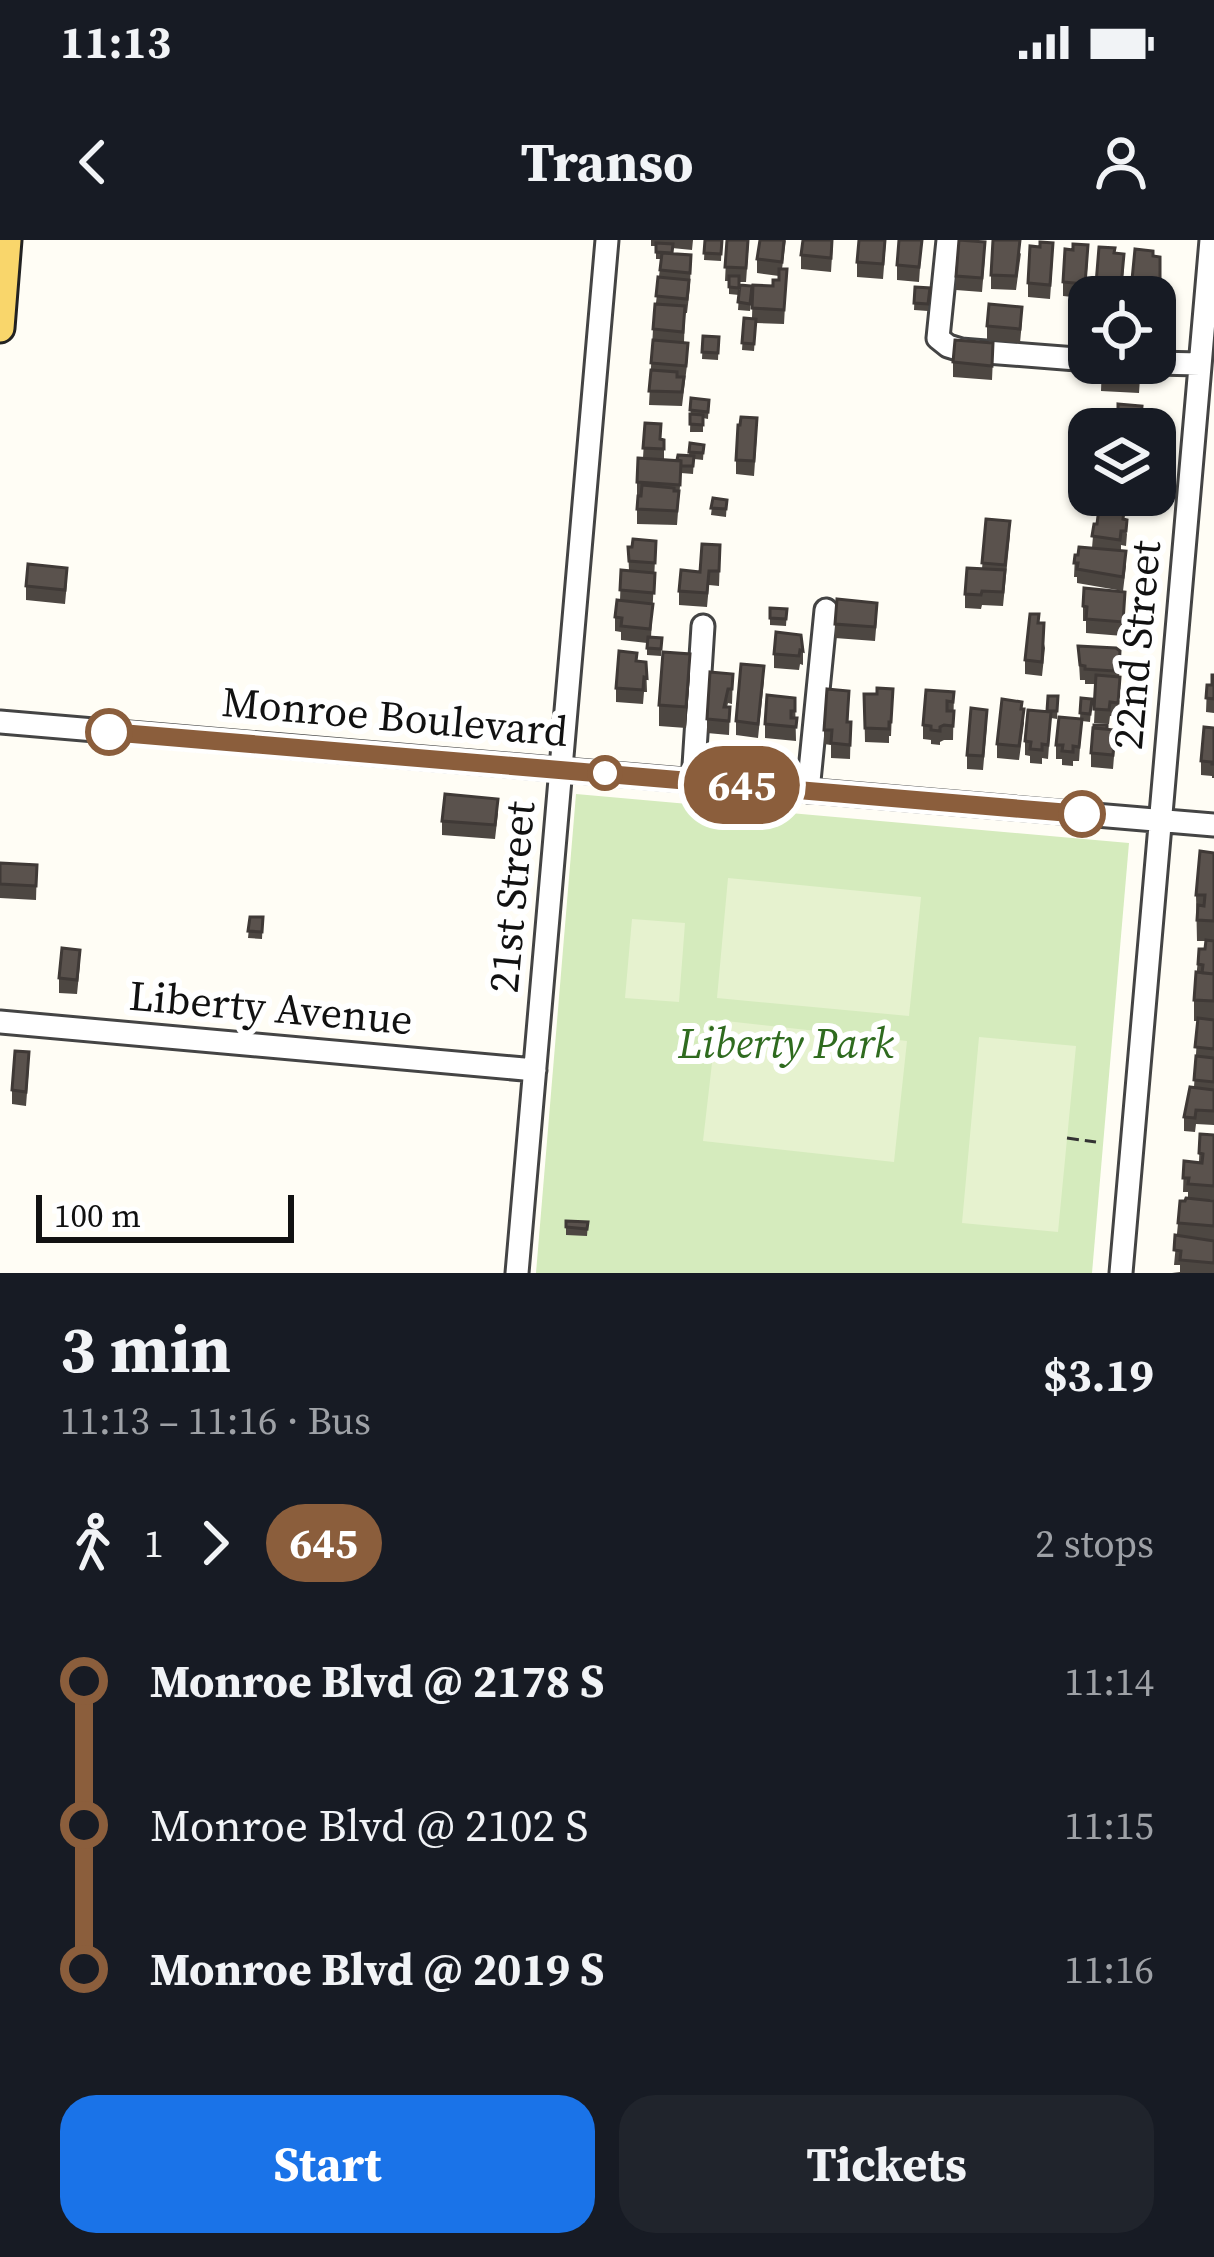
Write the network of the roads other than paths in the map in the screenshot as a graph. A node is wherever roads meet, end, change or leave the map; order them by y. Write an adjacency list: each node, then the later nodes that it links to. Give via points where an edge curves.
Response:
1 (7, 240): 5 (main road)
2 (607, 240): 13 (street, 21st Street)
3 (948, 240): 6 (street, via 938,338 961,350)
4 (1211, 240): 8 (street, 22nd Street)
5 (0, 328)
6 (1068, 358)
7 (1176, 363): 8 (street)
8 (1200, 364): 9 (street, 22nd Street)
9 (1203, 467): 16 (street, 22nd Street)
10 (826, 610): 15 (street)
11 (703, 626): 14 (street)
12 (0, 722): 13 (street, Monroe Boulevard)
13 (561, 770): 14 (street, Monroe Boulevard); 19 (street, 21st Street)
14 (693, 781): 15 (street, Monroe Boulevard)
15 (808, 790): 16 (street, Monroe Boulevard)
16 (1159, 820): 17 (street, Monroe Boulevard); 21 (street, 22nd Street)
17 (1214, 824)
18 (0, 1022): 19 (street, Liberty Avenue)
19 (535, 1070): 20 (street, 21st Street)
20 (517, 1273)
21 (1121, 1273)

